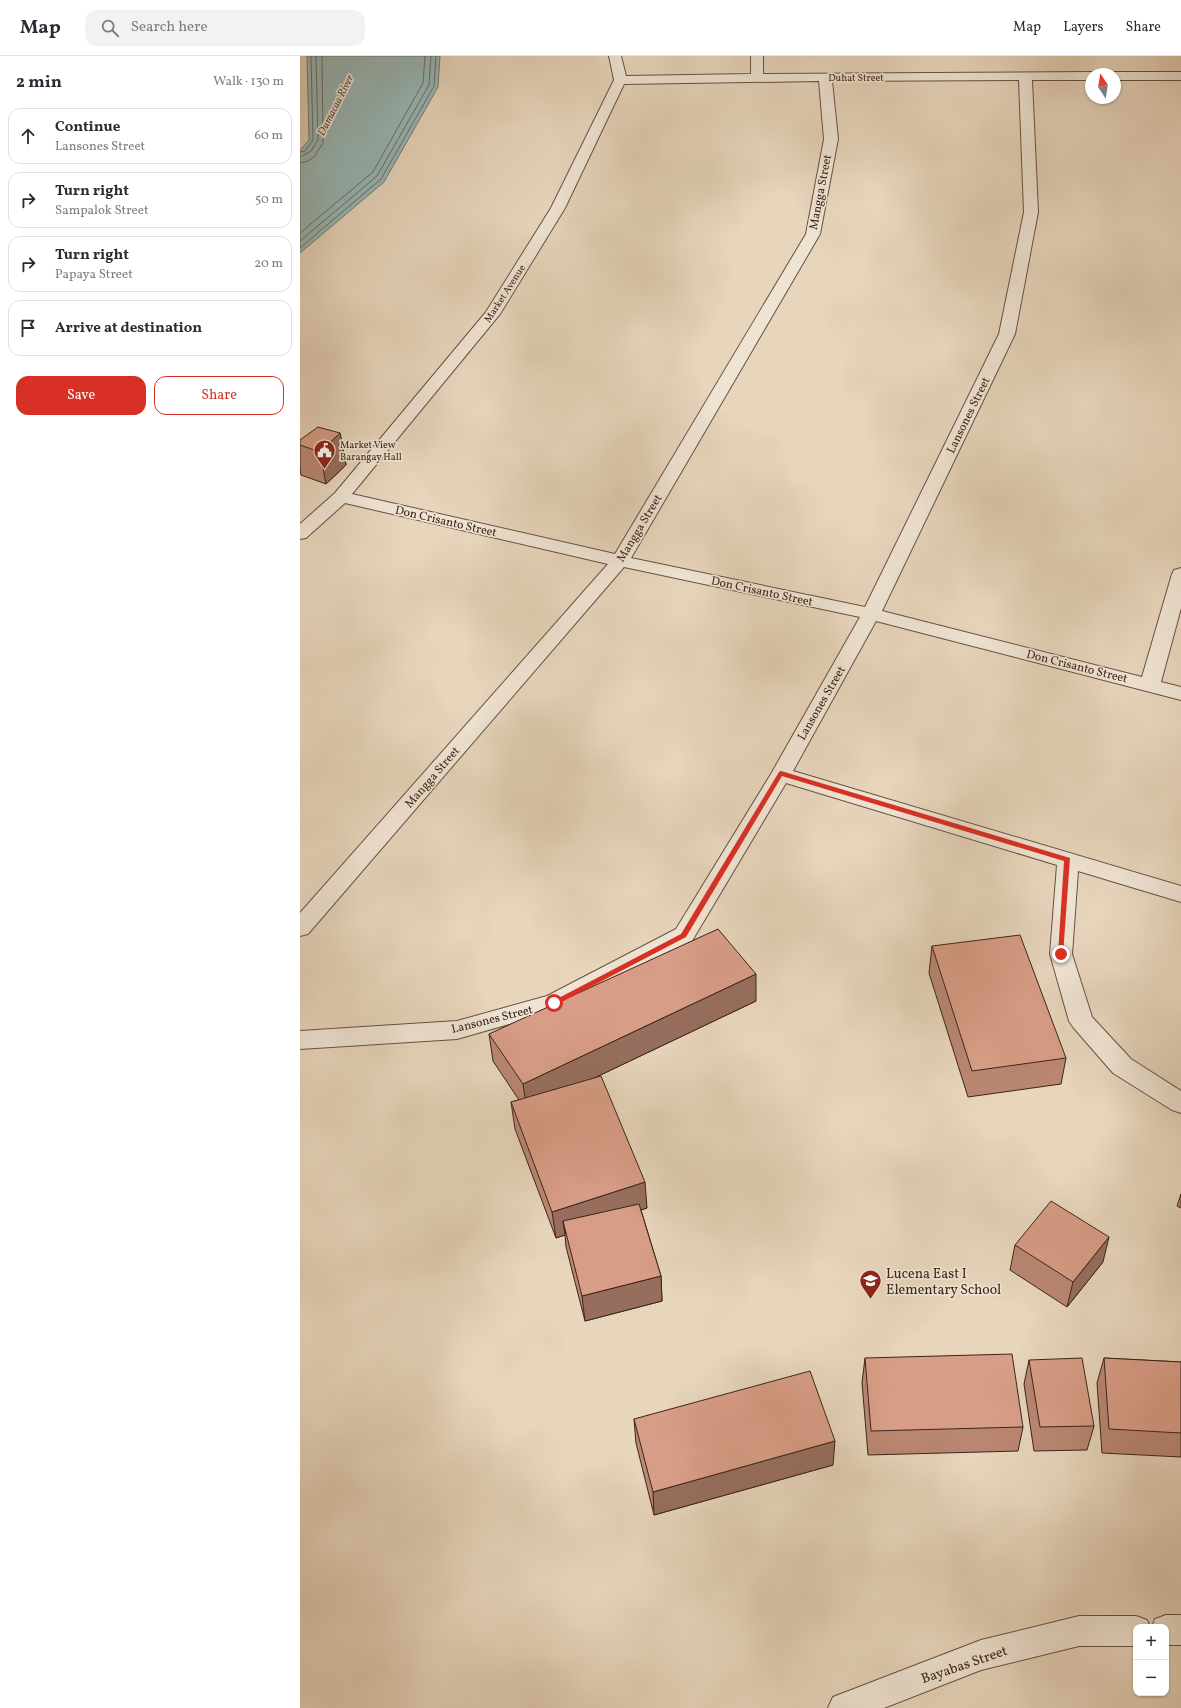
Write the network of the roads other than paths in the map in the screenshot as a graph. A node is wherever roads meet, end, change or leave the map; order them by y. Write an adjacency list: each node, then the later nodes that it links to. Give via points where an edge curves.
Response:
1 (615, 56): 9 (street)
2 (757, 56): 8 (street)
3 (1025, 76): 4 (street, Duhat Street); 7 (street, Duhat Street); 14 (street, Lansones Street, via 1031,212 1007,334)
4 (1085, 76)
5 (1121, 76): 6 (street)
6 (1181, 76)
7 (825, 77): 8 (street, Duhat Street); 12 (street, Mangga Street, via 831,139 813,234)
8 (757, 78): 9 (street, Duhat Street)
9 (620, 80): 10 (street, Market Avenue, via 558,208 492,314)
10 (341, 497): 11 (street, Market Avenue); 12 (street, Don Crisanto Street)
11 (300, 534)
12 (620, 561): 14 (street, Don Crisanto Street); 20 (street, Mangga Street)
13 (1181, 574): 15 (street)
14 (871, 614): 15 (street, Don Crisanto Street); 17 (street, Lansones Street)
15 (1150, 685): 16 (street, Don Crisanto Street)
16 (1181, 694)
17 (781, 774): 18 (street); 21 (street, Lansones Street, via 684,936 554,1003 457,1030)
18 (1068, 860): 19 (street); 22 (street, via 1061,954 1081,1021 1122,1066)
19 (1181, 894)
20 (300, 928)
21 (300, 1040)
22 (1181, 1103)
23 (1169, 1630): 24 (street)
24 (1181, 1630)
25 (1133, 1631): 26 (street, Bayabas Street, via 1079,1631 981,1654)
26 (844, 1708)

